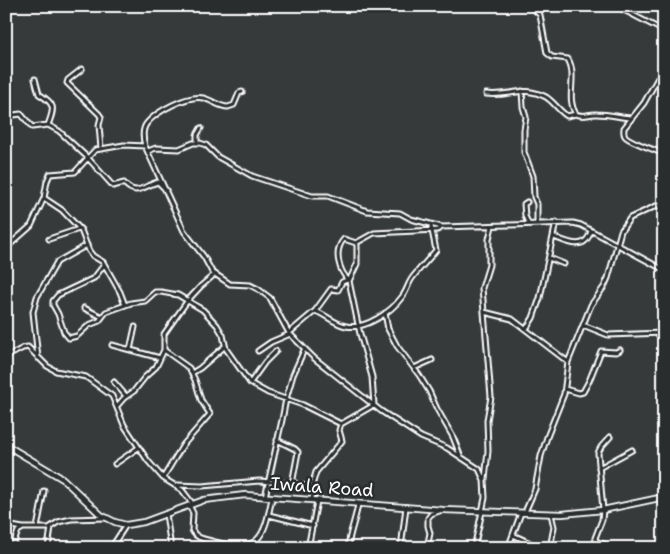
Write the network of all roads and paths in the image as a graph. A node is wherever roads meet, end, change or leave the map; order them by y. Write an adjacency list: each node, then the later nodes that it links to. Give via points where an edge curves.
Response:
1 (530, 6): 10 (street, via 540,16 548,55 566,58 571,64 572,102)
2 (617, 6): 3 (street)
3 (664, 31)
4 (664, 66): 12 (street, via 644,103)
5 (82, 69): 17 (street, via 67,83 101,117)
6 (35, 79): 13 (street, via 40,94 53,106)
7 (522, 91): 9 (street, via 499,96); 10 (street, via 545,97 568,116); 27 (street, via 526,117 524,152 533,176)
8 (242, 92): 16 (street, via 234,105 228,107 201,98 177,103 160,112 146,124)
9 (486, 94)
10 (576, 114): 12 (street)
11 (6, 116): 13 (street, via 22,115 32,127)
12 (631, 118): 19 (street, via 624,128 625,136)
13 (48, 125): 20 (street)
14 (201, 128): 15 (street)
15 (197, 142): 18 (street, via 180,149); 30 (street, via 206,145 218,158 252,176 312,196 328,196 367,211 400,213)
16 (145, 146): 17 (street); 18 (street)
17 (102, 149): 20 (street)
18 (148, 151): 21 (street)
19 (664, 154)
20 (87, 157): 21 (street, via 113,186 124,183 134,191 158,182); 22 (street, via 76,172 50,174)
21 (166, 190): 42 (street, via 184,231)
22 (44, 198): 29 (street); 37 (street, via 29,228)
23 (527, 202): 26 (street, via 524,210)
24 (664, 206): 36 (street, via 656,206 629,219 620,233)
25 (556, 222): 27 (street); 31 (street, via 581,225); 32 (street)
26 (528, 223): 27 (street); 28 (street)
27 (537, 223)
28 (492, 226): 30 (street); 48 (street, via 489,265 482,288)
29 (79, 228): 33 (street); 35 (street)
30 (431, 228): 34 (street, via 374,233); 49 (street, via 436,250 409,282 401,299)
31 (591, 231): 32 (street, via 581,244); 36 (street)
32 (554, 238): 38 (street)
33 (49, 240)
34 (356, 243): 43 (street, via 356,264); 43 (street, via 344,239 340,243 338,262)
35 (87, 245): 40 (street, via 93,256 102,260); 67 (street, via 56,263 37,297 33,312)
36 (618, 245): 41 (street); 51 (street, via 608,278 594,298)
37 (6, 248)
38 (549, 258): 39 (street); 54 (street, via 536,310)
39 (564, 264)
40 (104, 265): 45 (street); 50 (street, via 94,278 58,295 53,304 68,338 77,336)
41 (664, 270)
42 (214, 274): 44 (street); 55 (street, via 230,284 250,285 270,298)
43 (348, 281): 47 (street, via 342,282 338,290 331,289); 52 (street)
44 (188, 300): 45 (street, via 158,292 145,301); 58 (street, via 218,325); 60 (street, via 164,334)
45 (125, 305): 50 (street)
46 (84, 308): 50 (street)
47 (315, 310): 52 (street, via 343,326); 55 (street)
48 (484, 312): 54 (street, via 508,318); 89 (street, via 491,397)
49 (385, 313): 52 (street); 70 (street, via 388,329)
50 (102, 316)
51 (583, 325): 56 (street, via 608,335); 69 (street)
52 (358, 326): 77 (street, via 372,377)
53 (135, 327): 59 (street)
54 (526, 329): 69 (street)
55 (290, 333): 61 (street); 63 (street)
56 (664, 333)
57 (112, 345): 59 (street)
58 (224, 347): 71 (street); 73 (street)
59 (130, 350): 66 (street)
60 (164, 350): 66 (street); 71 (street, via 185,364)
61 (304, 350): 76 (street); 77 (street)
62 (620, 350): 74 (street, via 600,351 583,392)
63 (258, 351)
64 (276, 351): 73 (street)
65 (6, 357): 67 (street, via 26,347)
66 (160, 358): 75 (street, via 154,370)
67 (38, 359): 78 (street, via 56,371 86,377 112,396)
68 (432, 360): 70 (street)
69 (568, 362): 74 (street)
70 (414, 368): 85 (street, via 429,391)
71 (192, 373): 88 (street, via 201,400 210,414 183,445)
72 (114, 382): 75 (street)
73 (250, 384): 76 (street)
74 (566, 389): 105 (street, via 544,446 535,488)
75 (126, 396): 78 (street)
76 (286, 399): 79 (street); 81 (street)
77 (374, 405): 79 (street); 85 (street, via 421,437)
78 (117, 406): 83 (street)
79 (341, 424): 93 (street, via 342,441 316,472)
80 (610, 437): 87 (street, via 599,450)
81 (277, 440): 90 (street); 92 (street, via 298,452)
82 (6, 445): 109 (street, via 63,479)
83 (138, 448): 86 (street); 88 (street)
84 (632, 450): 87 (street)
85 (460, 456): 89 (street, via 479,468)
86 (115, 464)
87 (598, 468): 104 (street)
88 (163, 478): 91 (street)
89 (484, 480): 103 (street)
90 (268, 482): 91 (street, via 202,486); 92 (street); 95 (street)
91 (174, 484): 99 (street)
92 (292, 484): 93 (street)
93 (313, 488): 98 (street)
94 (44, 492): 115 (street)
95 (265, 496): 97 (street, Iwala Road); 99 (street, Iwala Road, via 223,497)
96 (664, 497): 104 (street, Iwala Road)
97 (272, 498): 98 (street, Iwala Road); 108 (street)
98 (315, 500): 100 (street, Iwala Road); 112 (street)
99 (191, 504): 106 (street, Iwala Road); 117 (street, via 192,530 196,536)
100 (358, 504): 101 (street, Iwala Road); 123 (street)
101 (406, 507): 102 (street, Iwala Road); 124 (street)
102 (443, 510): 103 (street, Iwala Road); 125 (street, via 428,518)
103 (483, 510): 105 (street, Iwala Road); 126 (street)
104 (604, 510): 107 (street, Iwala Road); 130 (street, via 596,539)
105 (524, 512): 107 (street, Iwala Road); 116 (street)
106 (166, 514): 111 (street, Iwala Road); 121 (street)
107 (551, 514): 129 (street, via 554,527)
108 (269, 515): 112 (street); 117 (street, via 259,539)
109 (107, 518): 111 (street); 113 (street, via 66,520)
110 (6, 525): 114 (street)
111 (126, 525): 120 (street)
112 (313, 526): 122 (street)
113 (51, 527): 115 (street); 119 (street)
114 (23, 528): 115 (street); 118 (street, via 18,531)
115 (37, 528)
116 (514, 535): 127 (street); 128 (street)
117 (244, 547)
118 (12, 548)
119 (48, 548)
120 (111, 548)
121 (171, 548)
122 (308, 548)
123 (348, 548)
124 (401, 548)
125 (427, 548)
126 (474, 548)
127 (508, 548)
128 (540, 548)
129 (550, 548)
130 (613, 548)

